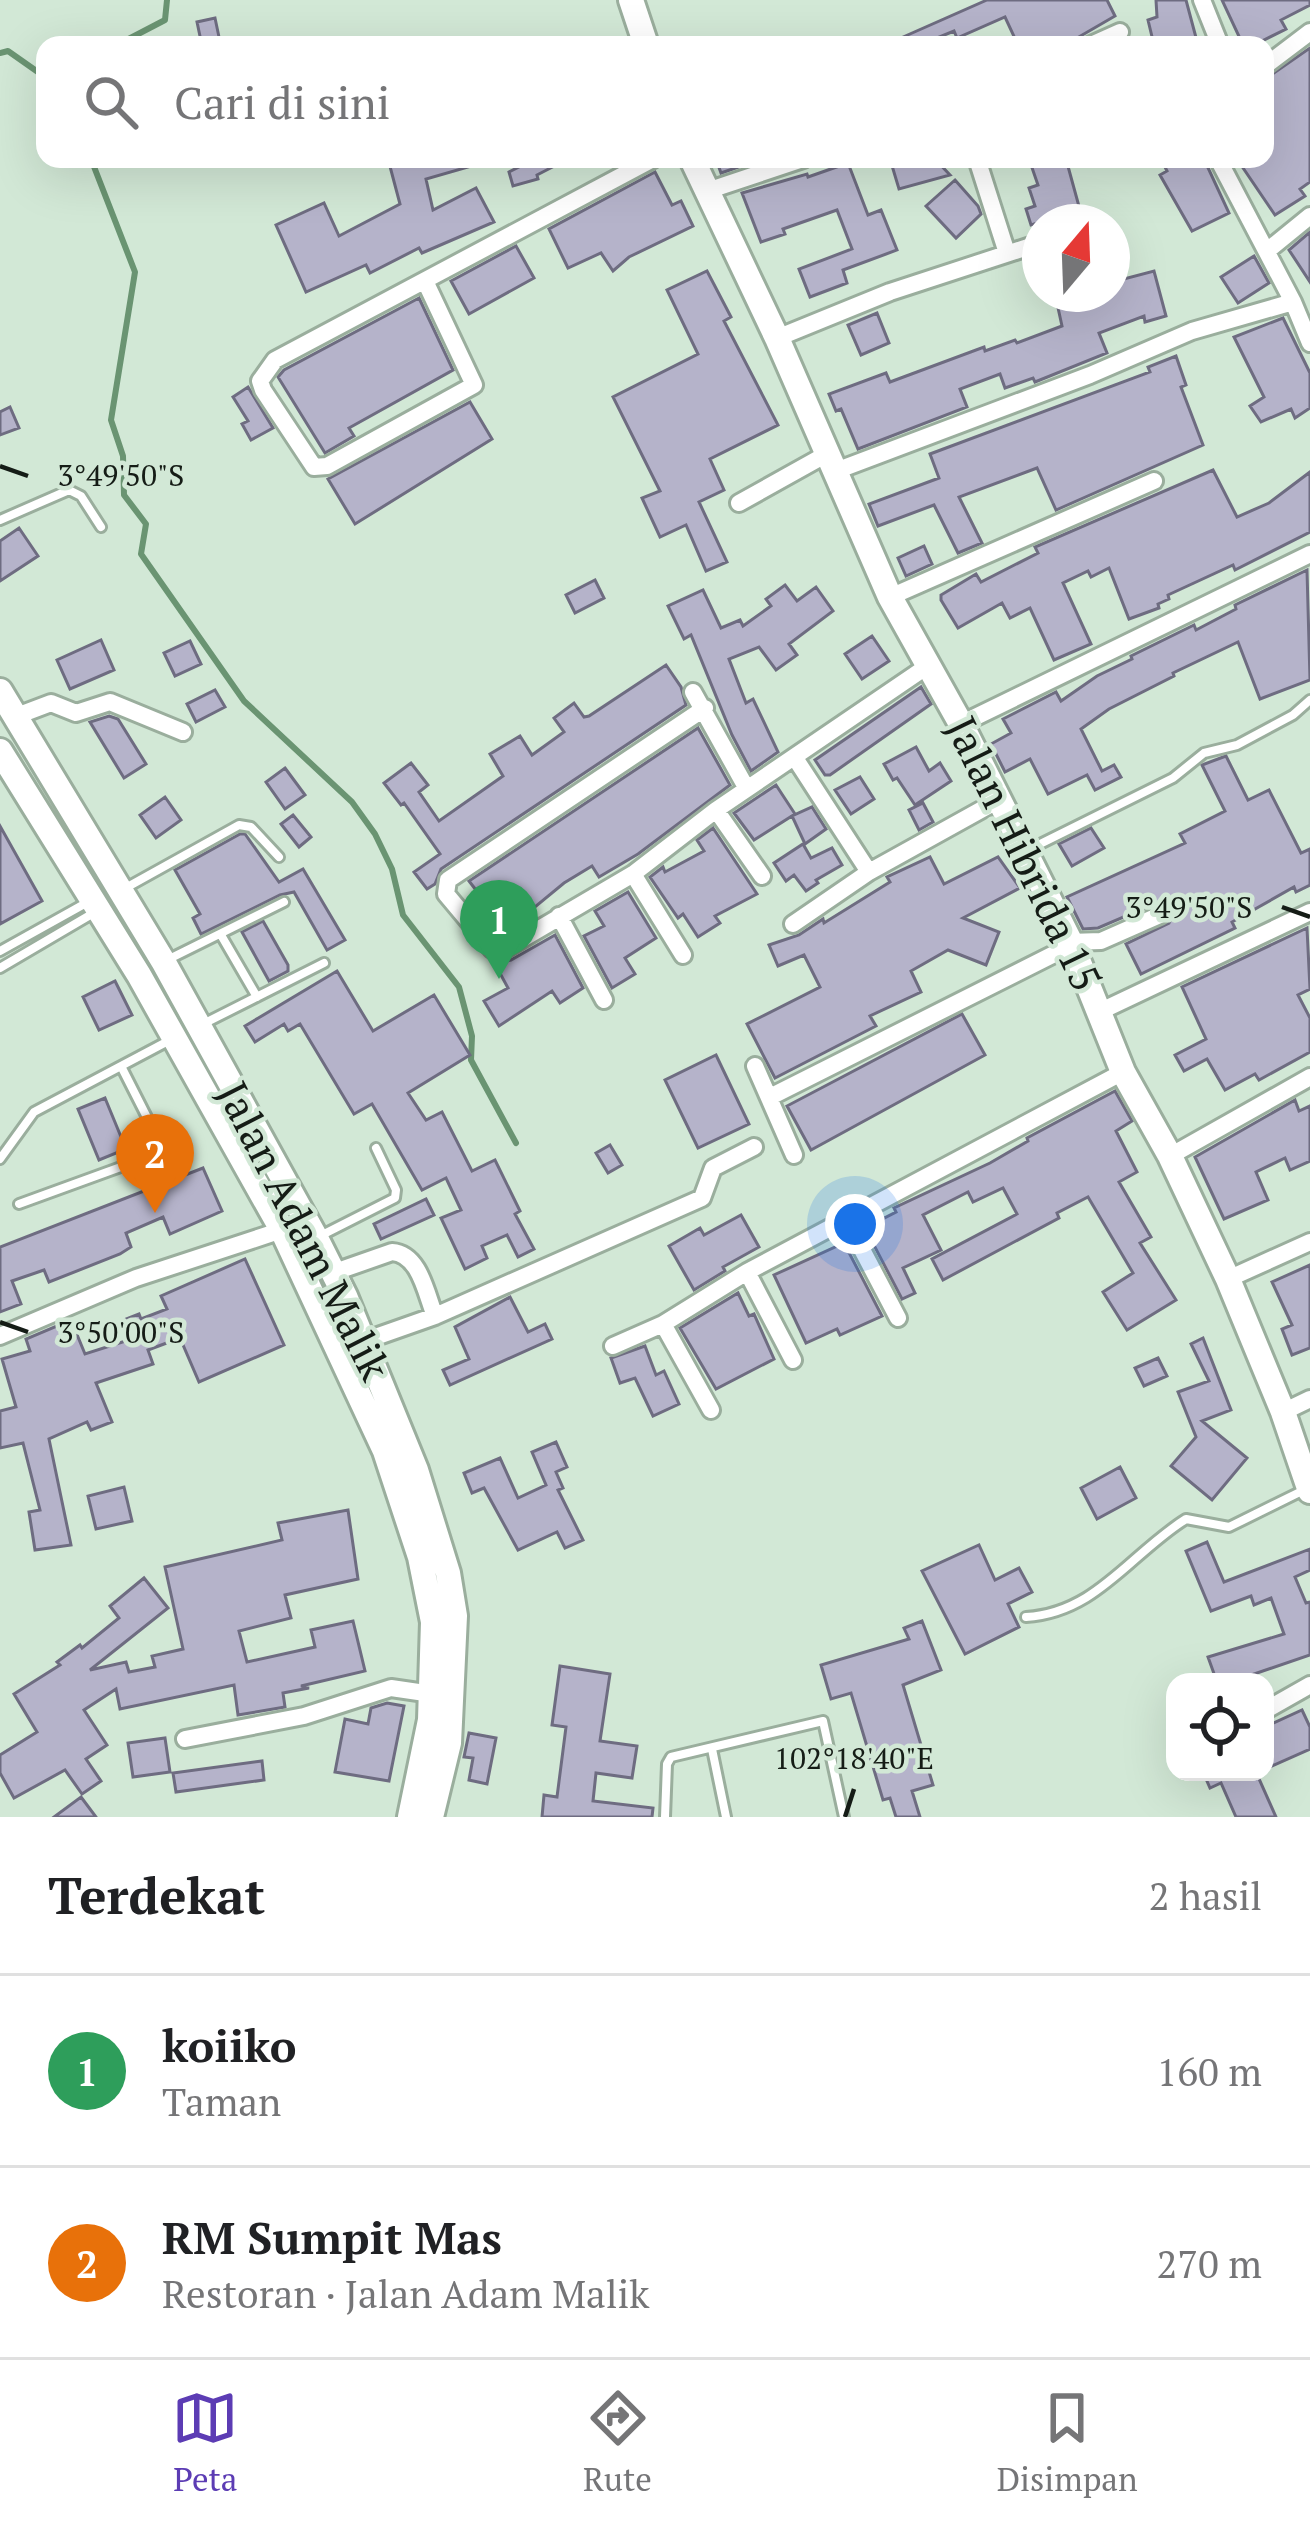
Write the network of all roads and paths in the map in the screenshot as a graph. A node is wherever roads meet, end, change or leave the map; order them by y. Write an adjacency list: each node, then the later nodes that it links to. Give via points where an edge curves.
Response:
1 (1202, 0): 7 (street)
2 (638, 3): 5 (main road)
3 (1120, 32): 6 (street)
4 (1310, 32): 8 (street)
5 (644, 36)
6 (1111, 36)
7 (1216, 36)
8 (1274, 59)
9 (636, 168): 19 (street)
10 (696, 168): 14 (main road, Jalan Hibrida 15)
11 (776, 168): 14 (street)
12 (980, 168): 18 (street)
13 (1223, 168): 17 (street)
14 (707, 191): 21 (main road, Jalan Hibrida 15)
15 (1310, 216): 17 (street)
16 (1022, 248): 18 (street)
17 (1267, 250): 20 (street)
18 (1007, 253): 21 (street)
19 (425, 281): 19 (street, via 266,370 263,391 314,467 474,385)
20 (1293, 302): 22 (street); 23 (street)
21 (777, 338): 23 (main road, Jalan Hibrida 15)
22 (1310, 343)
23 (829, 464): 25 (street); 29 (main road, Jalan Hibrida 15)
24 (1154, 481): 29 (street)
25 (740, 503)
26 (0, 520): 27 (lane, via 69,490)
27 (101, 526)
28 (1310, 554): 36 (street)
29 (890, 597): 30 (main road, Jalan Hibrida 15)
30 (929, 665): 36 (main road, Jalan Hibrida 15); 38 (street)
31 (0, 692): 35 (main road, Jalan Adam Malik)
32 (693, 692): 34 (street)
33 (1310, 700): 43 (lane, via 1256,736 1204,753 1173,778)
34 (705, 708): 40 (street); 53 (street, via 446,885 496,951)
35 (14, 717): 37 (street, via 51,703 76,713 110,702); 48 (main road, Jalan Adam Malik)
36 (961, 724): 41 (main road, Jalan Hibrida 15)
37 (183, 732)
38 (795, 758): 40 (street); 45 (street)
39 (2, 761): 50 (main road, Jalan Adam Malik)
40 (747, 789): 42 (street)
41 (997, 801): 43 (main road, Jalan Hibrida 15); 45 (street)
42 (716, 810): 46 (street); 47 (street)
43 (1024, 853): 58 (main road, Jalan Hibrida 15)
44 (279, 857): 48 (lane, via 239,825)
45 (868, 872): 55 (street)
46 (633, 874): 53 (street); 60 (street)
47 (762, 876)
48 (121, 890): 61 (main road, Jalan Adam Malik)
49 (284, 902): 57 (lane)
50 (95, 905): 54 (lane); 56 (lane); 64 (main road, Jalan Adam Malik)
51 (1310, 912): 67 (street)
52 (1160, 915): 58 (street, via 1101,941)
53 (559, 916): 66 (street)
54 (56, 920): 56 (lane); 59 (lane)
55 (793, 923)
56 (61, 932): 63 (lane)
57 (221, 935): 61 (lane); 65 (lane)
58 (1071, 944): 67 (main road, Jalan Hibrida 15); 74 (street)
59 (0, 951)
60 (683, 955)
61 (164, 961): 64 (main road); 68 (main road, Jalan Adam Malik)
62 (324, 963): 65 (lane)
63 (0, 968)
64 (139, 975): 69 (main road, Jalan Adam Malik)
65 (256, 997): 68 (lane)
66 (604, 1000)
67 (1102, 1011): 72 (main road, Jalan Hibrida 15)
68 (198, 1026): 69 (main road); 82 (main road, Jalan Adam Malik)
69 (173, 1038): 71 (lane); 83 (main road, Jalan Adam Malik)
70 (755, 1066): 74 (street)
71 (122, 1068): 79 (lane, via 34,1112); 80 (lane, via 158,1149)
72 (1123, 1072): 78 (main road, Jalan Hibrida 15); 81 (street)
73 (1310, 1077): 78 (street)
74 (770, 1097): 77 (street)
75 (754, 1147): 88 (street, via 713,1168 702,1198)
76 (376, 1148): 82 (lane, via 395,1198)
77 (794, 1155)
78 (1170, 1156): 87 (main road, Jalan Hibrida 15)
79 (0, 1159)
80 (19, 1204)
81 (847, 1221): 85 (street); 89 (street)
82 (316, 1238): 83 (main road); 86 (main road, Jalan Adam Malik)
83 (287, 1240): 91 (street, via 136,1278); 94 (main road, Jalan Adam Malik)
84 (1310, 1242): 87 (street)
85 (747, 1271): 90 (street); 95 (street)
86 (332, 1274): 88 (street, via 403,1252); 92 (main road, Jalan Adam Malik)
87 (1228, 1279): 98 (main road, Jalan Hibrida 15)
88 (435, 1316): 92 (street)
89 (898, 1318)
90 (663, 1324): 93 (street); 97 (street)
91 (0, 1336)
92 (364, 1341): 94 (main road); 107 (main road, Jalan Adam Malik, via 416,1470 455,1616 448,1743)
93 (613, 1346)
94 (336, 1351): 102 (main road, Jalan Adam Malik, via 385,1451 420,1557 433,1622)
95 (793, 1360)
96 (1310, 1399): 98 (street)
97 (711, 1410)
98 (1283, 1412): 99 (main road, Jalan Hibrida 15)
99 (1310, 1489): 100 (lane, via 1228,1527 1186,1519 1081,1604)
100 (1026, 1617)
101 (1310, 1685): 103 (street)
102 (432, 1694): 104 (street, via 392,1688 304,1716); 106 (main road, Jalan Adam Malik)
103 (1274, 1705)
104 (184, 1739)
105 (712, 1749): 108 (lane, via 668,1760); 109 (lane); 110 (lane, via 823,1721)
106 (410, 1817)
107 (431, 1817)
108 (664, 1817)
109 (726, 1817)
110 (844, 1817)

